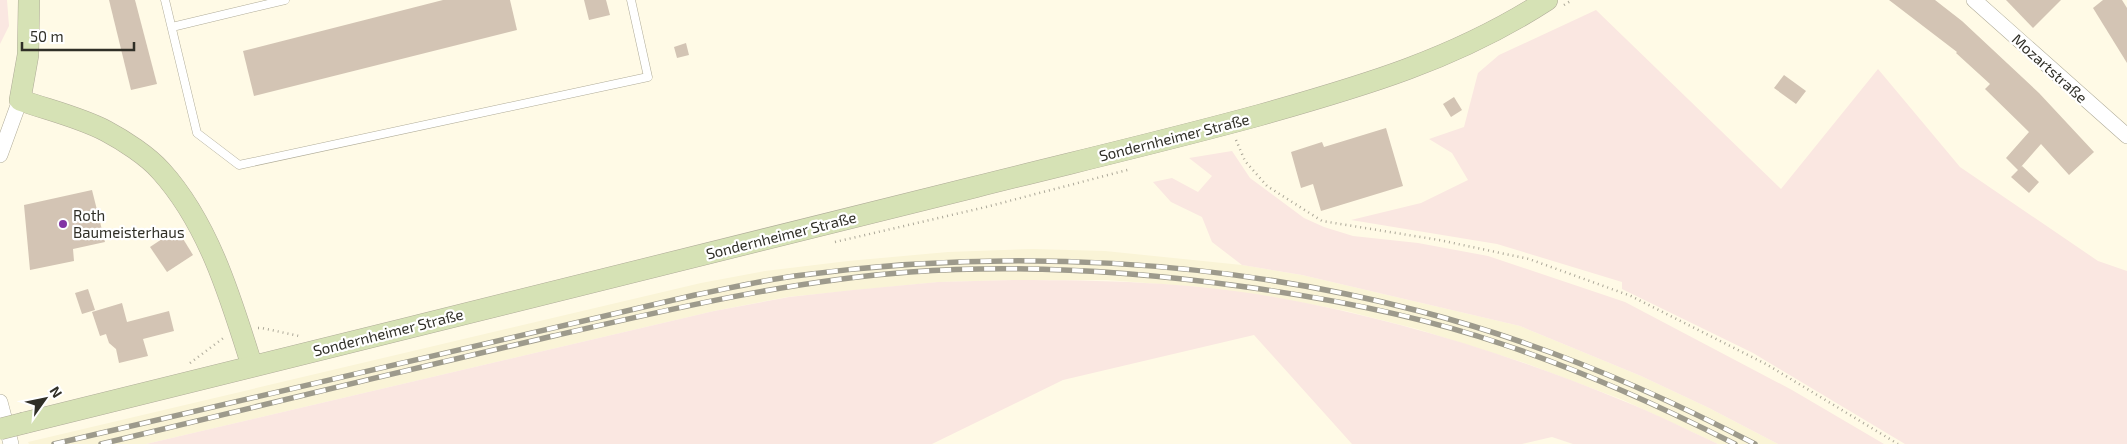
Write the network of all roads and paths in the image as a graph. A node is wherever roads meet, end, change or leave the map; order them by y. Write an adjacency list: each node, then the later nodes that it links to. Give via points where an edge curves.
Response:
1 (29, 0): 8 (main road, via 28,55)
2 (165, 0): 7 (lane)
3 (285, 0): 7 (lane)
4 (631, 0): 7 (lane, via 648,77 239,164 197,133)
5 (1547, 0): 12 (main road, Sondernheimer Straße, via 1462,47 1356,88 1229,123)
6 (1974, 0): 9 (street, Mozartstraße)
7 (172, 27)
8 (20, 100): 11 (street); 12 (main road, via 106,131 160,170 190,210 211,253)
9 (2126, 133)
10 (1234, 135): 16 (path, via 1245,160 1267,186 1322,221 1529,259 1631,296 1766,364)
11 (0, 156)
12 (252, 366): 14 (main road, Sondernheimer Straße, bridge)
13 (0, 402): 15 (street)
14 (0, 429)
15 (11, 444)
16 (1898, 444)

